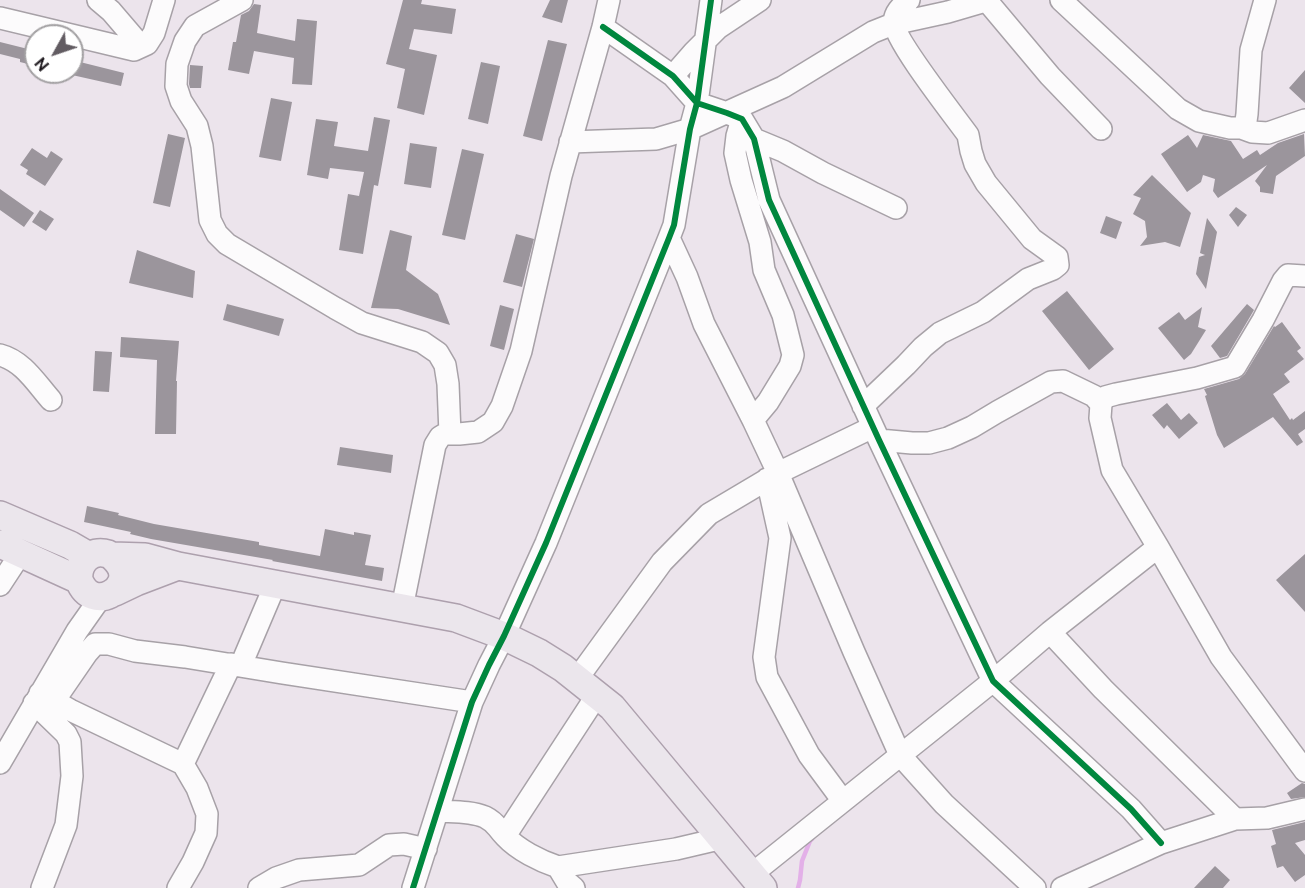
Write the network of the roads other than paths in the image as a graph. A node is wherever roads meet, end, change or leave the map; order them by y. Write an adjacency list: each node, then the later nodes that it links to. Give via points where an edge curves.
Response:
1 (98, 0): 16 (street)
2 (164, 0): 16 (street, via 153,33 147,44)
3 (242, 0): 35 (street, via 195,26 177,64 176,86 197,126 202,146 210,220 227,244 334,308 422,342 438,353 448,384)
4 (609, 0): 14 (street)
5 (711, 0): 15 (street)
6 (760, 0): 15 (street)
7 (909, 0): 13 (street, via 897,10)
8 (988, 0): 13 (street); 23 (street, via 1050,76)
9 (1061, 0): 21 (street, via 1178,109 1199,121)
10 (1265, 0): 21 (street, via 1251,50 1246,122)
11 (0, 10): 12 (street)
12 (0, 18): 16 (street, via 134,50)
13 (894, 24): 19 (street, via 873,32); 32 (street, via 903,45 968,135 975,164 986,183 1032,239 1057,257 1058,265 1028,279 983,312 940,333)
14 (603, 27): 17 (street); 25 (street)
15 (705, 41): 17 (street); 18 (street)
16 (141, 46)
17 (673, 76): 18 (street)
18 (697, 103): 19 (street); 22 (street)
19 (735, 116): 22 (street); 24 (street); 33 (street, via 735,153 741,180 760,242 764,270 783,315 793,355 768,402)
20 (1305, 120): 21 (street, via 1268,133)
21 (1241, 128)
22 (690, 129): 25 (street, via 657,139); 27 (street)
23 (1101, 129)
24 (754, 139): 26 (street); 32 (street, via 769,200)
25 (570, 142): 35 (street, via 520,351 502,406 493,422 478,432)
26 (897, 208)
27 (669, 238): 33 (street, via 704,324); 45 (street, via 546,543)
28 (1305, 276): 31 (street, via 1288,275 1283,281 1235,368 1116,394 1106,397)
29 (0, 355): 30 (street, via 24,368)
30 (51, 400)
31 (1101, 404): 34 (street, via 1094,396 1063,381 1051,382 948,438 929,443); 38 (street, via 1100,418 1112,470)
32 (863, 406): 34 (street)
33 (753, 420): 36 (street)
34 (876, 433): 36 (street); 47 (street)
35 (450, 434): 43 (street, via 440,437 435,445)
36 (773, 476): 48 (street, via 709,513 662,562); 51 (street); 55 (street, via 780,538 764,657 767,677 809,755)
37 (0, 514): 40 (main road, via 70,545)
38 (1158, 547): 44 (street); 54 (street, via 1221,657)
39 (10, 548): 40 (main road); 41 (street)
40 (96, 578): 42 (main road, via 136,582 178,566); 49 (street, via 77,631)
41 (0, 585)
42 (275, 585): 43 (main road); 46 (street)
43 (402, 608): 45 (main road, via 456,618)
44 (1050, 632): 47 (street); 58 (street)
45 (504, 636): 48 (main road, via 539,653); 50 (street)
46 (236, 665): 49 (street, via 95,644); 50 (street); 53 (street)
47 (993, 681): 51 (street); 61 (street, via 1131,809)
48 (587, 687): 59 (street); 60 (main road, via 612,707)
49 (43, 699): 52 (street); 53 (street); 65 (street, via 70,742 72,776 66,825)
50 (472, 702): 57 (street)
51 (900, 755): 55 (street); 70 (street, via 944,804)
52 (0, 763)
53 (183, 764): 66 (street, via 197,788 207,823 206,833)
54 (1305, 771)
55 (843, 801): 64 (street)
56 (1305, 810): 58 (street, via 1267,818)
57 (438, 811): 59 (street, via 482,816 497,824); 62 (street)
58 (1235, 819): 61 (street)
59 (506, 836): 63 (street, via 530,855)
60 (723, 838): 63 (street); 64 (main road)
61 (1161, 843): 71 (street)
62 (426, 849): 67 (street, via 389,845 359,865 299,870); 68 (street)
63 (558, 867): 69 (street)
64 (758, 881)
65 (42, 888)
66 (178, 888)
67 (259, 888)
68 (412, 888)
69 (574, 888)
70 (1035, 888)
71 (1062, 888)

